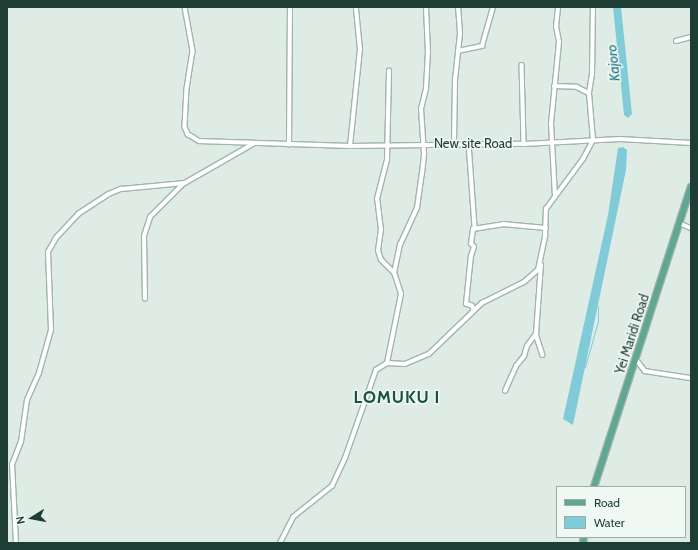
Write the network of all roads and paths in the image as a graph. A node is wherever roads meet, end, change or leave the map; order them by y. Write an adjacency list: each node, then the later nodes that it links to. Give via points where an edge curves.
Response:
1 (185, 7): 22 (street, New site Road, via 193,51 185,110 188,134 199,141)
2 (290, 7): 25 (street)
3 (426, 7): 17 (street, via 427,82 421,109)
4 (458, 7): 11 (street)
5 (493, 7): 11 (street, via 482,46)
6 (558, 7): 14 (street, via 556,27 559,42)
7 (593, 7): 15 (street, via 592,75)
8 (356, 9): 26 (street, via 360,50)
9 (691, 37): 10 (street)
10 (676, 41)
11 (458, 50): 18 (street, via 454,80)
12 (522, 65): 24 (street)
13 (389, 71): 23 (street)
14 (554, 86): 15 (street, via 577,87); 20 (street, via 551,124)
15 (589, 93): 16 (street)
16 (593, 140): 20 (street, New site Road); 21 (street, New site Road, via 644,139); 29 (street)
17 (423, 143): 18 (street, New site Road); 23 (street, New site Road); 35 (street, via 417,208 400,245)
18 (454, 143): 19 (street, New site Road)
19 (470, 143): 24 (street, New site Road); 31 (street)
20 (553, 143): 24 (street, New site Road); 29 (street, via 552,175)
21 (691, 143)
22 (254, 144): 25 (street, New site Road); 27 (street)
23 (387, 144): 26 (street, New site Road); 35 (street, via 385,169 377,199 382,230 378,251 381,260)
24 (524, 144)
25 (290, 145): 26 (street, New site Road)
26 (350, 146)
27 (185, 183): 36 (street, via 150,217 144,236); 45 (street, via 121,189 109,194 78,214 56,238 48,252 50,330 39,373 28,400 21,442 12,464)
28 (691, 187): 30 (main road, Yei Maridi Road)
29 (555, 197): 32 (street, via 546,209)
30 (679, 223): 33 (street); 40 (main road, Yei Maridi Road)
31 (475, 227): 32 (street, via 503,224); 37 (street, via 472,231 471,244 474,247 466,304 472,306)
32 (546, 228): 34 (street)
33 (691, 228)
34 (541, 264): 37 (street, via 533,276 492,296); 38 (street)
35 (394, 273): 41 (street, via 400,286 401,302)
36 (145, 299)
37 (474, 311): 41 (street, via 429,354 404,364)
38 (536, 334): 39 (street); 43 (street, via 516,366)
39 (543, 355)
40 (636, 359): 42 (street, via 645,371); 44 (main road, Yei Maridi Road)
41 (387, 363): 46 (street, via 374,374 345,458 332,486 293,517)
42 (691, 378)
43 (505, 392)
44 (594, 486)
45 (16, 543)
46 (280, 543)

